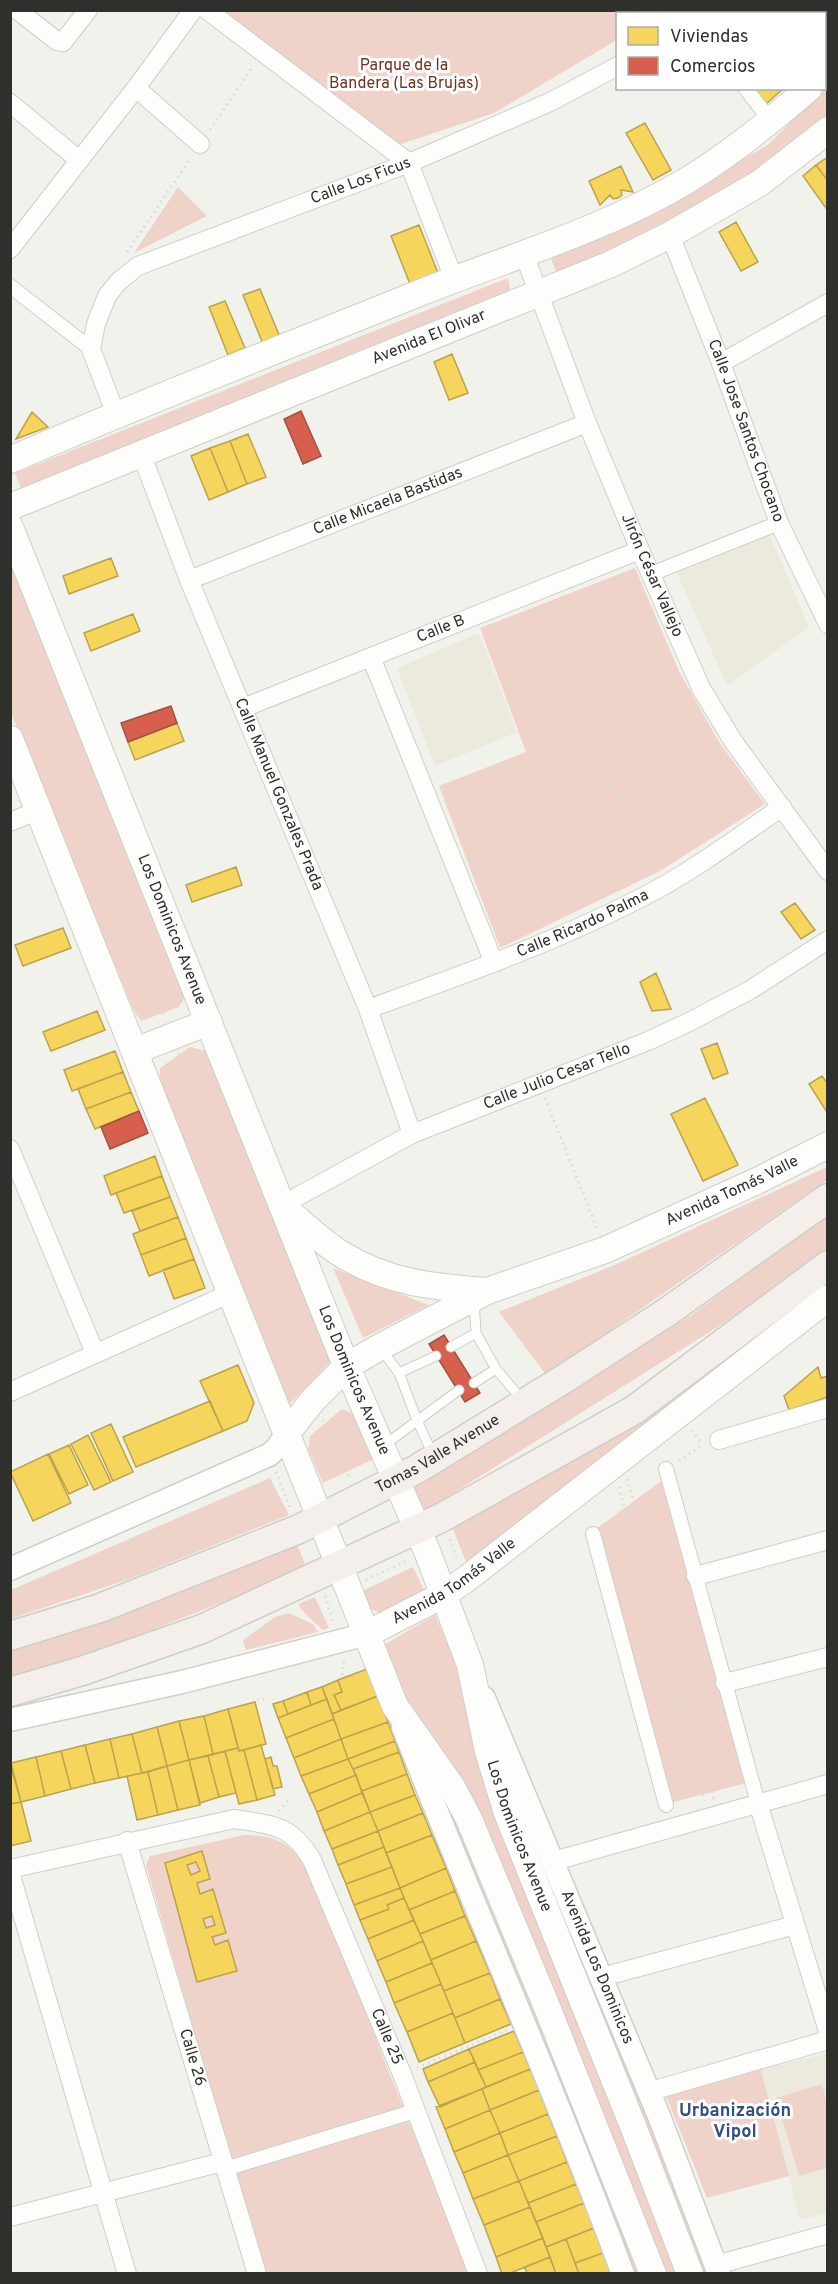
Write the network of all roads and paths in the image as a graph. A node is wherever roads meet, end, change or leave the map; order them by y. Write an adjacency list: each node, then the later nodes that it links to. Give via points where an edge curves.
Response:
1 (17, 10): 2 (street, via 63,42)
2 (88, 10)
3 (192, 10): 9 (street)
4 (207, 10): 7 (street)
5 (392, 10): 6 (path, via 428,37 512,72 543,67)
6 (616, 21)
7 (263, 52): 15 (path); 17 (street)
8 (616, 67): 17 (street, Calle Los Ficus, via 550,102)
9 (136, 88): 15 (street); 16 (street)
10 (746, 90): 13 (street)
11 (807, 90): 13 (main road)
12 (10, 103): 16 (street)
13 (771, 121): 20 (main road, via 686,181 635,208)
14 (828, 130): 18 (main road, Avenida El Olivar, via 760,183)
15 (200, 144): 23 (path, via 126,254)
16 (79, 160): 19 (street)
17 (409, 163): 21 (street); 23 (street, Calle Los Ficus, via 157,257 138,266)
18 (670, 235): 24 (main road, Avenida El Olivar); 27 (street, Calle Jose Santos Chocano)
19 (10, 249)
20 (524, 254): 21 (main road); 24 (street, Jirón César Vallejo)
21 (454, 279): 28 (main road)
22 (10, 286): 26 (street)
23 (112, 289): 26 (street, via 96,324)
24 (538, 295): 29 (street, Jirón César Vallejo); 30 (main road, Avenida El Olivar)
25 (828, 303): 27 (street)
26 (92, 349): 28 (street)
27 (722, 363): 33 (street, Calle Jose Santos Chocano)
28 (116, 415): 31 (main road)
29 (587, 423): 35 (street, Jirón César Vallejo); 37 (street, Calle Micaela Bastidas)
30 (141, 453): 32 (main road, Avenida El Olivar); 37 (street, Calle Manuel Gonzales Prada)
31 (10, 460)
32 (10, 507)
33 (780, 523): 36 (street); 38 (street, Calle Jose Santos Chocano)
34 (11, 532): 63 (main road, Los Dominicos Avenue)
35 (640, 550): 36 (street, Jirón César Vallejo); 39 (street, Calle B)
36 (651, 574): 44 (street, Jirón César Vallejo, via 701,688)
37 (189, 580): 41 (street, Calle Manuel Gonzales Prada)
38 (828, 624)
39 (372, 657): 41 (street, Calle B); 57 (street)
40 (654, 706): 46 (path)
41 (243, 708): 62 (street, Calle Manuel Gonzales Prada)
42 (10, 738): 53 (main road)
43 (572, 738): 47 (path)
44 (733, 741): 48 (path); 51 (street, Jirón César Vallejo)
45 (483, 771): 49 (path)
46 (612, 786): 47 (path); 48 (path)
47 (599, 787): 49 (path)
48 (619, 793): 50 (path)
49 (593, 795): 52 (path)
50 (621, 800): 51 (path); 55 (path)
51 (778, 802): 58 (street, Jirón César Vallejo); 59 (street, Calle Ricardo Palma)
52 (594, 805): 54 (path); 57 (path)
53 (39, 810): 56 (street); 64 (main road)
54 (601, 813): 55 (path); 61 (path)
55 (612, 813): 59 (path)
56 (10, 822)
57 (456, 868): 61 (street)
58 (828, 871)
59 (656, 890): 61 (street, Calle Ricardo Palma)
60 (828, 940): 65 (street, Calle Julio Cesar Tello, via 720,1007)
61 (491, 957): 62 (street, Calle Ricardo Palma)
62 (368, 1009): 66 (street, Calle Manuel Gonzales Prada)
63 (209, 1023): 64 (main road); 70 (main road, Los Dominicos Avenue)
64 (135, 1051): 73 (main road)
65 (540, 1084): 66 (street, Calle Julio Cesar Tello); 71 (path)
66 (412, 1134): 70 (street, Calle Julio Cesar Tello)
67 (828, 1145): 71 (main road, Avenida Tomás Valle)
68 (10, 1149): 79 (street)
69 (828, 1198): 87 (main road, Tomas Valle Avenue, via 667,1312)
70 (282, 1206): 74 (main road, via 342,1255 388,1277); 81 (main road, Los Dominicos Avenue)
71 (605, 1250): 74 (main road, Avenida Tomás Valle)
72 (828, 1265): 100 (main road, via 634,1410)
73 (231, 1293): 79 (street); 90 (main road)
74 (481, 1294): 76 (lane); 77 (main road, Avenida Tomás Valle)
75 (828, 1298): 94 (main road, Avenida Tomás Valle)
76 (476, 1333): 78 (lane); 82 (lane)
77 (380, 1347): 81 (main road, Avenida Tomás Valle); 83 (lane)
78 (452, 1347)
79 (95, 1353): 86 (street)
80 (435, 1356): 83 (lane)
81 (347, 1366): 90 (main road, Avenida Tomás Valle); 92 (main road, Los Dominicos Avenue)
82 (496, 1369): 84 (lane); 87 (lane)
83 (399, 1373): 89 (lane)
84 (474, 1383)
85 (459, 1390): 89 (lane)
86 (10, 1392)
87 (525, 1402): 93 (main road, Tomas Valle Avenue)
88 (828, 1408): 91 (street)
89 (417, 1420): 92 (lane); 93 (lane)
90 (287, 1433): 99 (main road); 110 (street, Avenida Tomás Valle, via 269,1455)
91 (718, 1440): 95 (path)
92 (383, 1446): 97 (main road, Los Dominicos Avenue)
93 (435, 1459): 97 (main road, Tomas Valle Avenue)
94 (617, 1462): 101 (path); 103 (path); 115 (main road, Avenida Tomás Valle)
95 (666, 1469): 105 (path); 113 (street)
96 (276, 1471): 98 (path)
97 (397, 1480): 99 (main road, Tomas Valle Avenue); 100 (main road, Los Dominicos Avenue)
98 (293, 1514)
99 (321, 1519): 112 (main road); 119 (main road, Tomas Valle Avenue, via 100,1608)
100 (418, 1530): 112 (main road); 115 (main road, Los Dominicos Avenue)
101 (642, 1532): 103 (path); 105 (path)
102 (447, 1533): 111 (path)
103 (632, 1533): 109 (path, via 626,1540 626,1550)
104 (593, 1534): 133 (street)
105 (648, 1534): 107 (path, via 653,1546)
106 (828, 1540): 113 (street)
107 (646, 1557): 109 (path); 127 (path)
108 (411, 1559): 112 (path)
109 (639, 1559): 132 (path)
110 (10, 1569)
111 (462, 1571)
112 (348, 1575): 118 (main road); 126 (main road, via 82,1671)
113 (696, 1576): 125 (street)
114 (322, 1591): 117 (path)
115 (443, 1595): 118 (main road, Avenida Tomás Valle); 123 (main road, Los Dominicos Avenue)
116 (407, 1626): 120 (path)
117 (337, 1631)
118 (367, 1634): 130 (main road); 131 (street, Avenida Tomás Valle, via 182,1682)
119 (10, 1636)
120 (416, 1652): 120 (path, via 410,1658 410,1668 419,1677 429,1676 437,1665 435,1656 425,1650)
121 (344, 1657): 124 (path)
122 (828, 1657): 125 (street)
123 (470, 1665): 143 (street, Avenida Los Dominicos); 181 (main road, Los Dominicos Avenue, via 488,1751 507,1813)
124 (342, 1675)
125 (725, 1685): 127 (path); 139 (street)
126 (10, 1692)
127 (684, 1696): 134 (path)
128 (266, 1699): 129 (path)
129 (257, 1700)
130 (395, 1706): 179 (street, via 576,2147); 180 (main road, via 452,1787 469,1819)
131 (10, 1720)
132 (684, 1727): 133 (path); 135 (path)
133 (647, 1734): 140 (street)
134 (698, 1749): 135 (path); 136 (path, via 712,1757)
135 (691, 1752): 137 (path, via 686,1767)
136 (708, 1774): 137 (path); 141 (path)
137 (698, 1777): 141 (path)
138 (828, 1784): 139 (street)
139 (758, 1803): 141 (street); 145 (street)
140 (666, 1804)
141 (713, 1816): 143 (street)
142 (127, 1841): 144 (street, Calle 25); 160 (street, Calle 25, via 234,1819 289,1831 312,1860); 164 (street, Calle 26)
143 (554, 1861): 148 (street, Avenida Los Dominicos)
144 (10, 1871): 166 (street)
145 (795, 1925): 148 (street); 151 (street)
146 (339, 1947): 147 (path)
147 (276, 1966): 149 (path); 152 (path)
148 (602, 1977): 161 (street, Avenida Los Dominicos)
149 (187, 1994)
150 (515, 2027): 160 (path)
151 (828, 2031)
152 (295, 2033)
153 (375, 2038): 156 (path)
154 (273, 2040): 157 (path)
155 (828, 2040): 159 (street)
156 (302, 2059)
157 (206, 2061)
158 (279, 2066): 163 (path)
159 (723, 2072): 161 (street); 168 (path)
160 (402, 2074): 162 (street, Calle 25)
161 (648, 2092): 168 (street, Avenida Los Dominicos)
162 (415, 2111): 163 (street); 178 (street, Calle 25)
163 (300, 2146): 164 (street)
164 (223, 2165): 166 (street); 176 (street, Calle 26)
165 (435, 2191): 167 (path)
166 (103, 2192): 169 (street); 175 (street)
167 (408, 2201)
168 (697, 2213): 174 (street, Avenida Los Dominicos)
169 (10, 2217)
170 (450, 2226): 177 (path)
171 (828, 2234): 174 (street)
172 (304, 2236): 173 (path)
173 (262, 2248)
174 (718, 2269)
175 (127, 2274)
176 (257, 2274)
177 (428, 2274)
178 (478, 2274)
179 (623, 2274)
180 (653, 2274)
181 (690, 2274)

